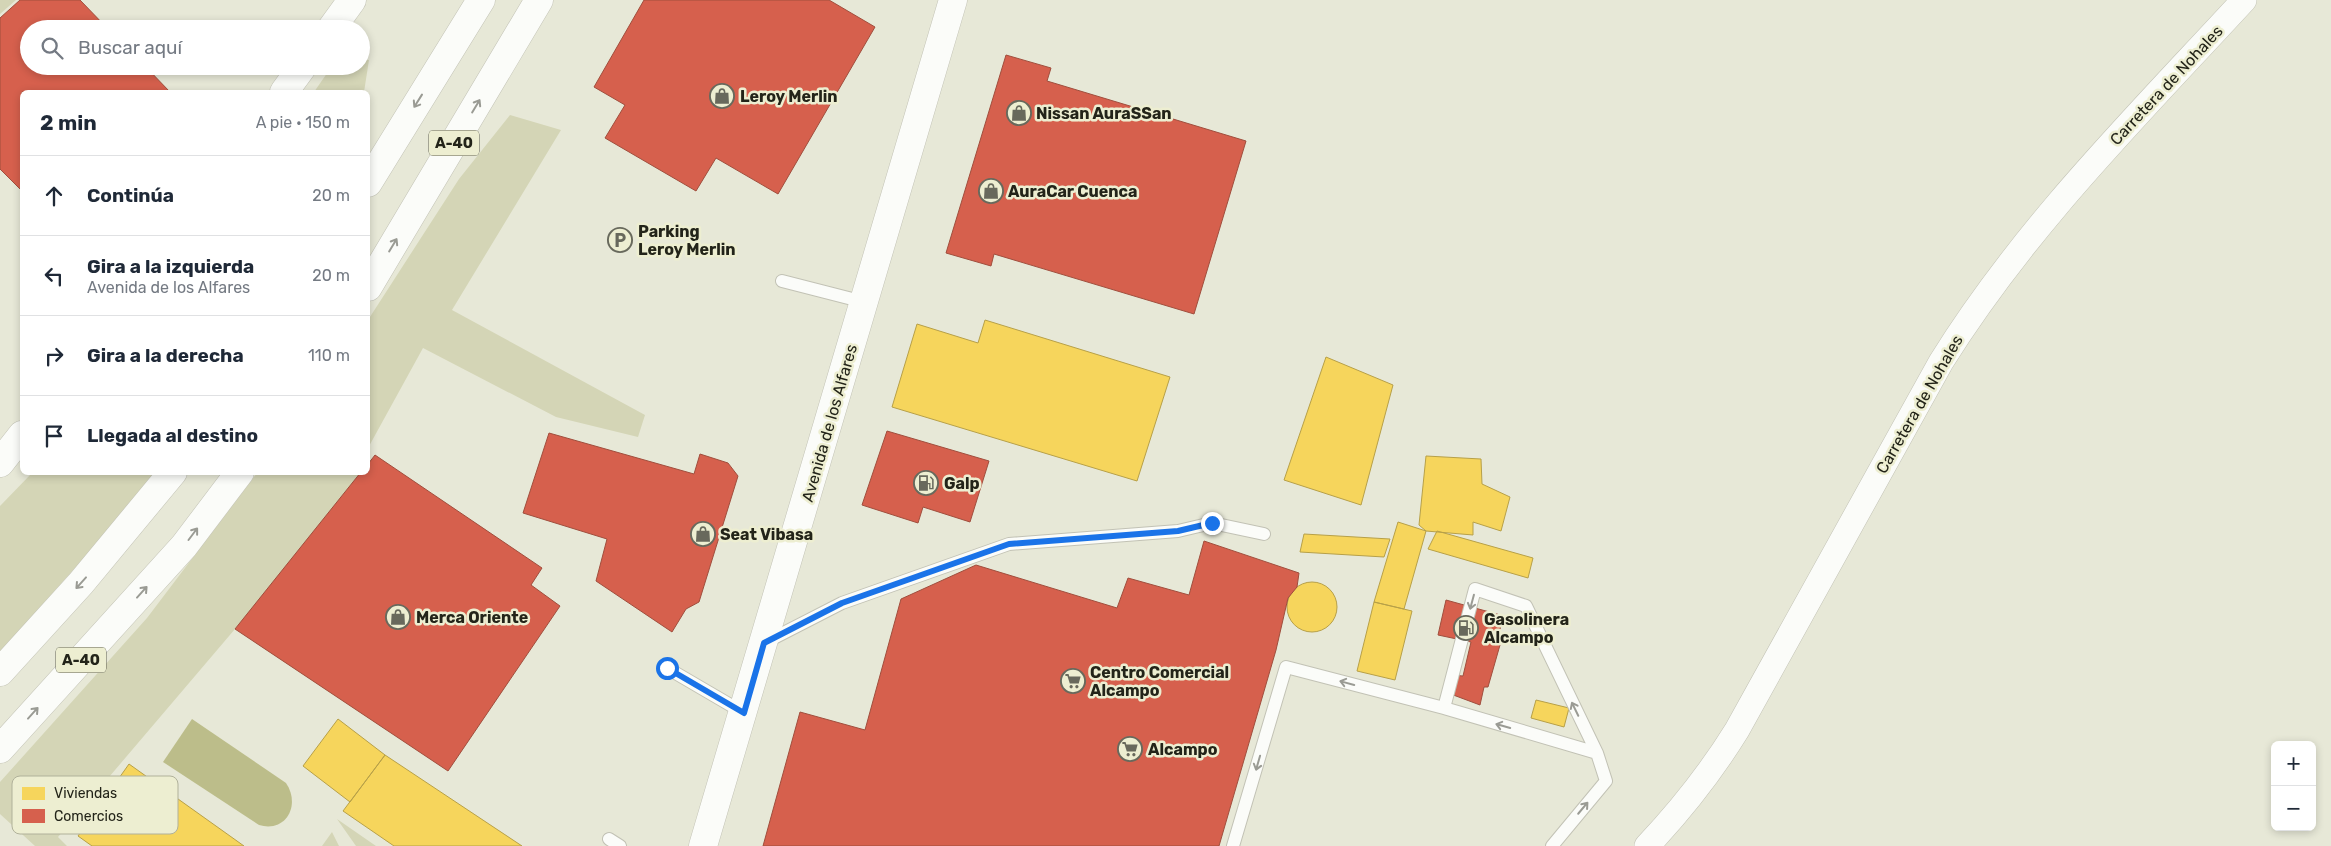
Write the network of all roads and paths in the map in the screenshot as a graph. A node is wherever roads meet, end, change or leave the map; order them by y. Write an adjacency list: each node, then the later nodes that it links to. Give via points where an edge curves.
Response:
1 (352, 0): 7 (main road)
2 (474, 0): 8 (main road)
3 (481, 0): 8 (main road)
4 (540, 0): 13 (main road, A-40, one-way to 4)
5 (953, 0): 14 (main road, Avenida de los Alfares)
6 (2244, 0): 30 (street, Carretera de Nohales, via 2079,178 2031,234 1967,321 1714,768)
7 (338, 20)
8 (442, 63): 11 (main road, one-way to 11)
9 (296, 75): 10 (main road)
10 (285, 90)
11 (370, 180)
12 (782, 282): 14 (lane)
13 (370, 284)
14 (864, 302): 20 (main road, Avenida de los Alfares)
15 (20, 438): 16 (main road)
16 (0, 463)
17 (171, 475): 22 (main road, one-way to 22, via 81,583)
18 (238, 475): 25 (main road, A-40, one-way to 18, via 184,546)
19 (1264, 534): 20 (lane, via 1212,523 1178,531 1009,544 842,603)
20 (764, 643): 24 (main road, Avenida de los Alfares)
21 (667, 668): 24 (lane)
22 (0, 672)
23 (1444, 708): 26 (lane, one-way to 23); 26 (lane, one-way to 23, via 1526,606 1475,589); 28 (lane, one-way to 28, via 1286,667)
24 (744, 713): 27 (main road, Avenida de los Alfares)
25 (0, 749)
26 (1596, 753): 29 (lane, one-way to 26, via 1606,781)
27 (703, 846)
28 (1233, 846)
29 (1552, 846)
30 (1647, 846)

